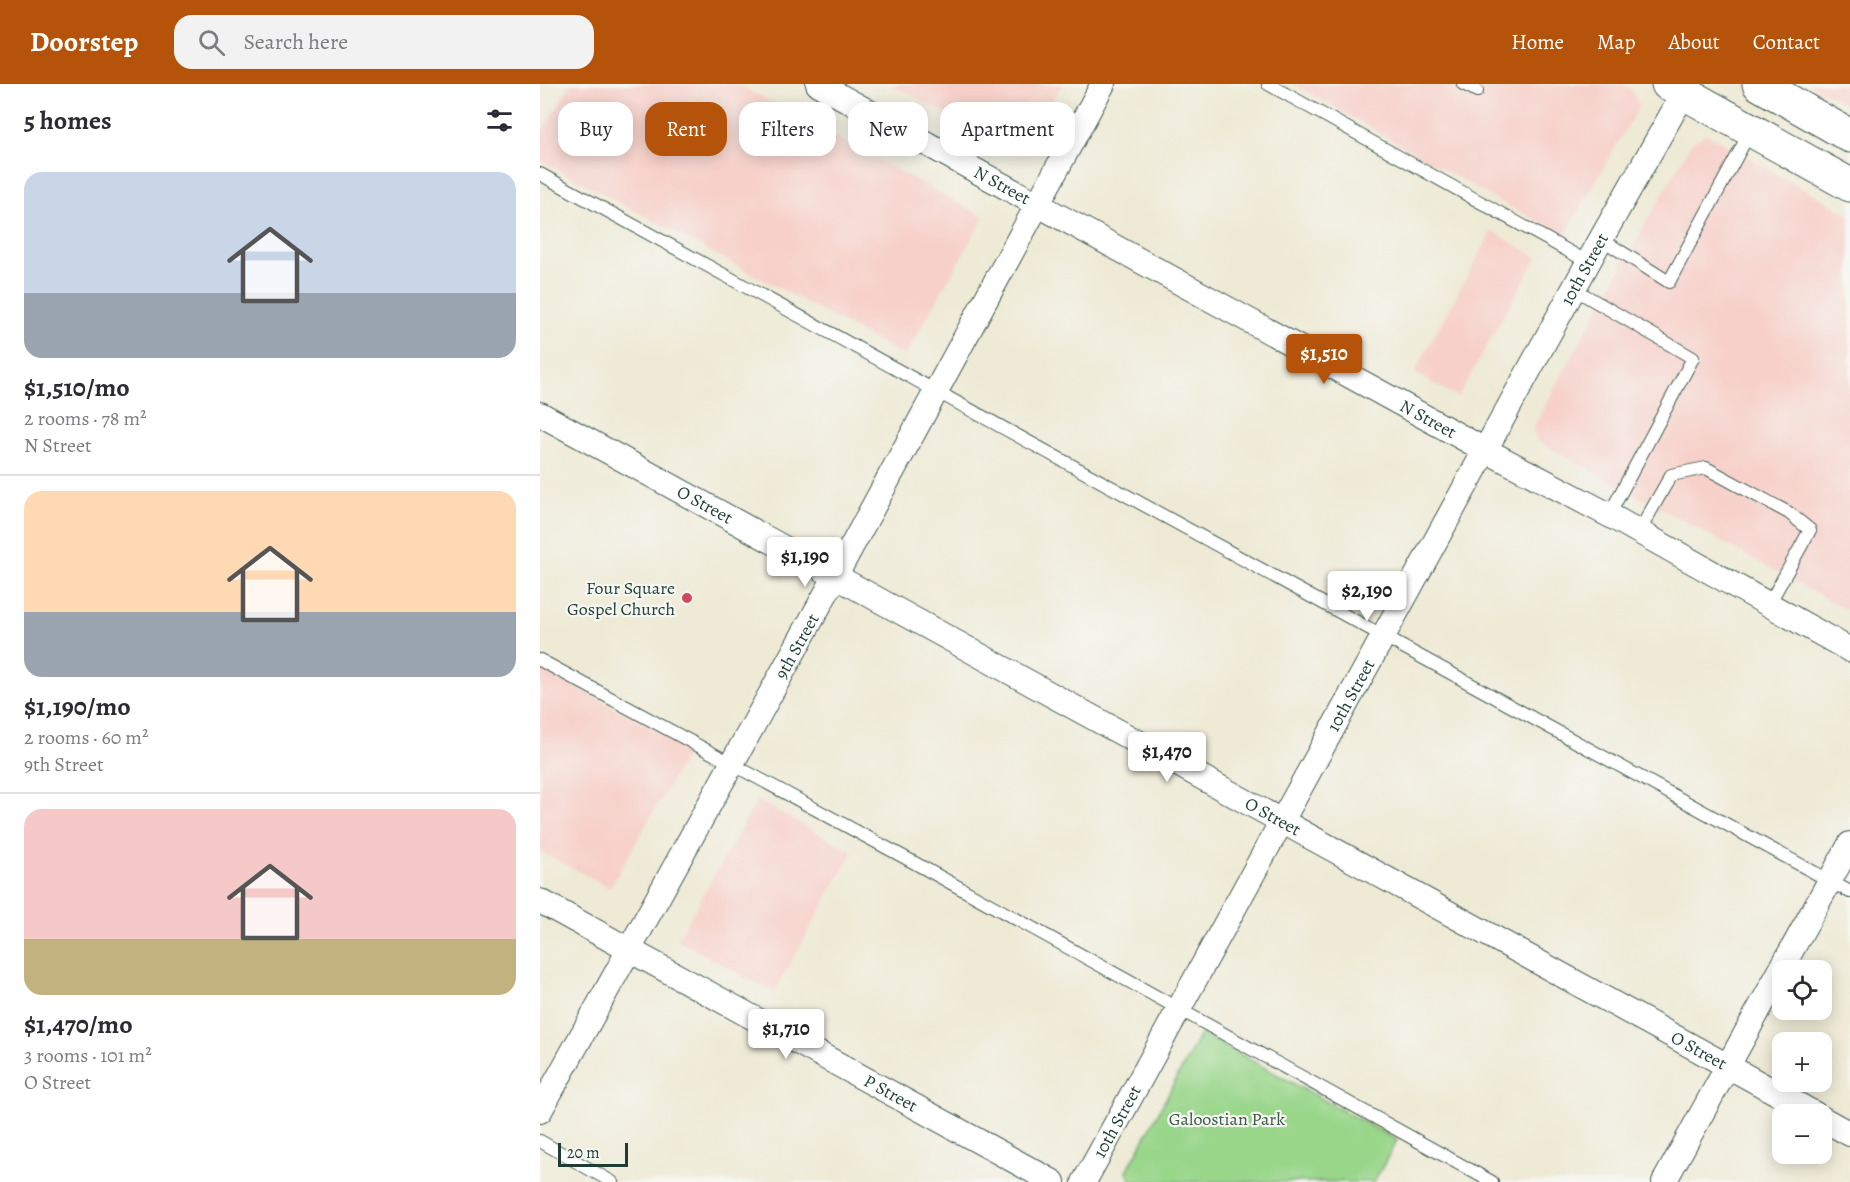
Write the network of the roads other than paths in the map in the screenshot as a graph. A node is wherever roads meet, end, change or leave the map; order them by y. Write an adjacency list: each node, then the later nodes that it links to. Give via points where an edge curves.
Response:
1 (818, 84): 12 (street, N Street)
2 (1103, 84): 12 (street, 9th Street)
3 (1268, 84): 14 (lane)
4 (1463, 84): 7 (lane)
5 (1759, 84): 9 (main road)
6 (1681, 87): 8 (main road); 13 (street, 10th Street)
7 (1477, 91)
8 (1751, 130): 11 (main road); 13 (lane, via 1669,282)
9 (1850, 136)
10 (540, 174): 16 (lane)
11 (1850, 185)
12 (1037, 204): 16 (street, 9th Street); 18 (street, N Street)
13 (1601, 239): 14 (street, 10th Street)
14 (1588, 262): 15 (street, 10th Street)
15 (1574, 289): 18 (street, 10th Street); 19 (lane, via 1693,358)
16 (936, 390): 21 (street, 9th Street); 23 (lane)
17 (540, 414): 21 (street, O Street)
18 (1485, 450): 19 (street, N Street); 23 (street, 10th Street)
19 (1609, 514): 20 (street, N Street)
20 (1639, 532): 22 (street, N Street); 22 (lane, via 1671,475 1706,468 1789,513 1810,530)
21 (835, 577): 26 (street, 9th Street); 27 (street, O Street)
22 (1769, 604): 24 (street, N Street)
23 (1383, 636): 27 (street, 10th Street); 29 (lane)
24 (1850, 650)
25 (540, 660): 26 (lane)
26 (732, 763): 31 (street, 9th Street); 32 (lane)
27 (1282, 822): 32 (street, 10th Street); 33 (street, O Street)
28 (1850, 844): 29 (street)
29 (1840, 887): 33 (street)
30 (540, 901): 31 (street, P Street)
31 (629, 950): 35 (street, 9th Street); 40 (street, P Street)
32 (1179, 1009): 41 (street, 10th Street); 42 (lane)
33 (1728, 1066): 34 (street, O Street); 43 (street)
34 (1797, 1104)
35 (540, 1111)
36 (1832, 1124): 37 (street)
37 (1850, 1134)
38 (540, 1141): 39 (lane)
39 (612, 1182)
40 (1053, 1182)
41 (1084, 1182)
42 (1492, 1182)
43 (1664, 1182)

